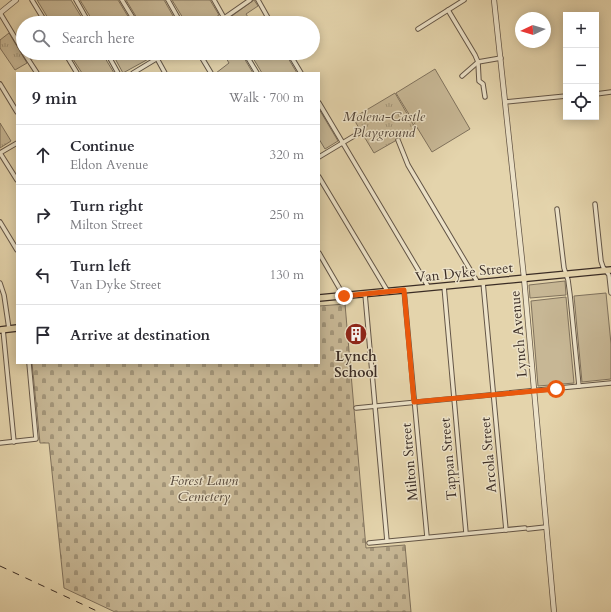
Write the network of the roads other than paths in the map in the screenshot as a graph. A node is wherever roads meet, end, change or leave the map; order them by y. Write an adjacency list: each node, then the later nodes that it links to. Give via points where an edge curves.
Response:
1 (16, 0): 12 (street)
2 (32, 0): 13 (street)
3 (76, 0): 14 (street)
4 (122, 0): 15 (street)
5 (168, 0): 16 (street)
6 (214, 0): 17 (street)
7 (250, 0): 18 (street)
8 (258, 0): 19 (street)
9 (464, 0): 11 (street)
10 (494, 0): 22 (street, Lynch Avenue)
11 (448, 10): 20 (street); 31 (street)
12 (0, 13): 21 (street)
13 (42, 16)
14 (85, 16)
15 (132, 16)
16 (177, 16)
17 (223, 16)
18 (227, 16)
19 (267, 16)
20 (418, 29)
21 (16, 39)
22 (500, 58): 31 (street); 46 (street, Lynch Avenue)
23 (29, 60): 32 (street)
24 (69, 60): 33 (street)
25 (111, 60): 34 (street)
26 (155, 60): 35 (street)
27 (158, 60): 36 (street)
28 (203, 60): 37 (street)
29 (249, 60): 38 (street)
30 (293, 60): 39 (street)
31 (478, 62): 40 (street); 45 (street, via 479,81 483,84)
32 (36, 72)
33 (76, 72)
34 (117, 72)
35 (135, 72)
36 (165, 72)
37 (210, 72)
38 (256, 72)
39 (300, 72)
40 (462, 76)
41 (0, 84): 48 (street)
42 (611, 92): 43 (street)
43 (599, 94)
44 (563, 96): 46 (street)
45 (485, 97)
46 (505, 102): 64 (street, Lynch Avenue)
47 (320, 105): 51 (street)
48 (16, 110)
49 (358, 133): 51 (street)
50 (398, 140): 66 (street, via 408,165)
51 (343, 143): 54 (street); 68 (street)
52 (16, 144): 53 (street)
53 (0, 153): 55 (street)
54 (320, 156)
55 (16, 178)
56 (320, 179): 70 (street)
57 (595, 204): 62 (street, via 601,260)
58 (557, 209): 63 (street)
59 (0, 222): 60 (street)
60 (16, 248)
61 (320, 255): 73 (street)
62 (608, 270): 63 (main road, Van Dyke Street); 71 (street)
63 (565, 274): 64 (main road, Van Dyke Street); 79 (street, via 570,296)
64 (524, 278): 66 (main road, Van Dyke Street); 80 (street, Lynch Avenue)
65 (0, 283): 76 (street, via 4,295)
66 (481, 283): 67 (main road, Van Dyke Street); 81 (street, Arcola Street)
67 (444, 286): 68 (main road, Van Dyke Street); 82 (street, Tappan Street)
68 (429, 288): 69 (main road, Van Dyke Street)
69 (404, 290): 70 (main road, Van Dyke Street); 83 (street, Milton Street)
70 (388, 292): 72 (main road, Van Dyke Street)
71 (611, 293)
72 (365, 294): 73 (main road, Van Dyke Street); 84 (street)
73 (344, 296): 74 (main road, Van Dyke Street)
74 (320, 298)
75 (16, 328): 76 (main road)
76 (4, 329): 86 (street)
77 (29, 364): 86 (street, via 36,438)
78 (611, 383): 79 (street)
79 (579, 386): 80 (street)
80 (534, 391): 81 (street); 88 (street, Lynch Avenue)
81 (494, 394): 82 (street); 89 (street, Arcola Street)
82 (454, 398): 83 (street); 90 (street, Tappan Street)
83 (414, 402): 84 (street); 91 (street, Milton Street)
84 (375, 406): 85 (street); 92 (street)
85 (356, 408)
86 (14, 442): 87 (street)
87 (0, 443)
88 (546, 527): 89 (street); 94 (street, Lynch Avenue)
89 (506, 530): 90 (street)
90 (466, 534): 91 (street)
91 (427, 537): 92 (street)
92 (387, 541): 93 (street)
93 (369, 543)
94 (554, 612)

